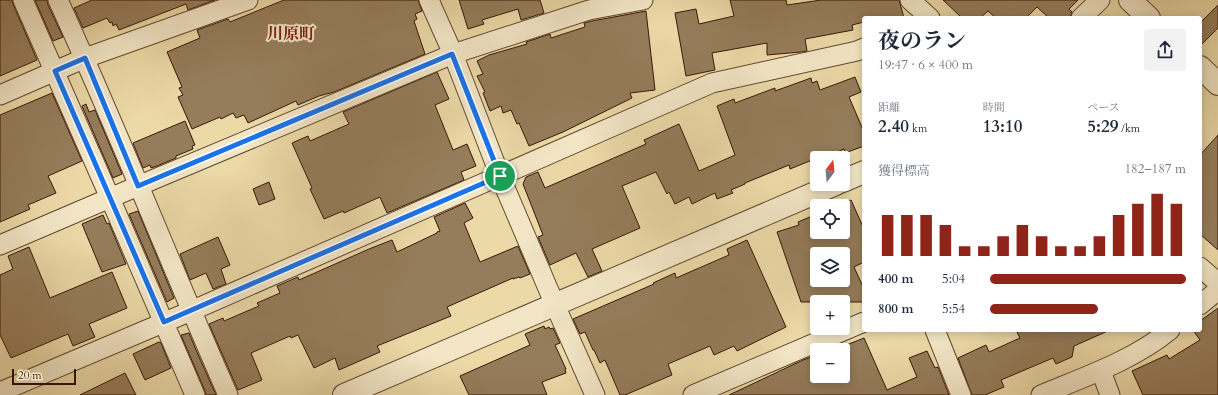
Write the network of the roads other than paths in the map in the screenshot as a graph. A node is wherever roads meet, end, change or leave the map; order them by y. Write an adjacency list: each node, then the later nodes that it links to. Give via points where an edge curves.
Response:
1 (23, 0): 16 (street)
2 (58, 0): 14 (street)
3 (248, 0): 14 (street)
4 (429, 0): 13 (street)
5 (642, 0): 13 (street, via 589,10)
6 (910, 0): 9 (street)
7 (1100, 0): 10 (street)
8 (1130, 0): 11 (street)
9 (928, 16)
10 (1084, 16)
11 (1147, 16)
12 (862, 49): 20 (street, via 712,83)
13 (452, 54): 20 (street); 22 (street)
14 (85, 58): 16 (street); 22 (street)
15 (1202, 68): 17 (street)
16 (55, 71): 18 (street); 24 (street)
17 (1218, 84)
18 (0, 95)
19 (862, 173): 21 (street)
20 (500, 176): 30 (street); 31 (street)
21 (850, 178)
22 (138, 186): 24 (street); 31 (street)
23 (820, 191): 30 (street)
24 (110, 198): 25 (street); 32 (street)
25 (0, 245)
26 (1202, 269): 27 (street)
27 (1218, 283)
28 (1218, 290): 29 (street)
29 (1202, 303)
30 (555, 305): 40 (street); 41 (street)
31 (191, 311): 32 (street); 39 (street)
32 (164, 322): 37 (street); 38 (street)
33 (862, 323): 42 (street)
34 (936, 332): 43 (street)
35 (1168, 332): 36 (street, via 1155,342)
36 (1101, 370): 44 (street); 45 (street)
37 (0, 392)
38 (195, 395)
39 (228, 395)
40 (344, 395)
41 (595, 395)
42 (693, 395)
43 (961, 395)
44 (1040, 395)
45 (1110, 395)

